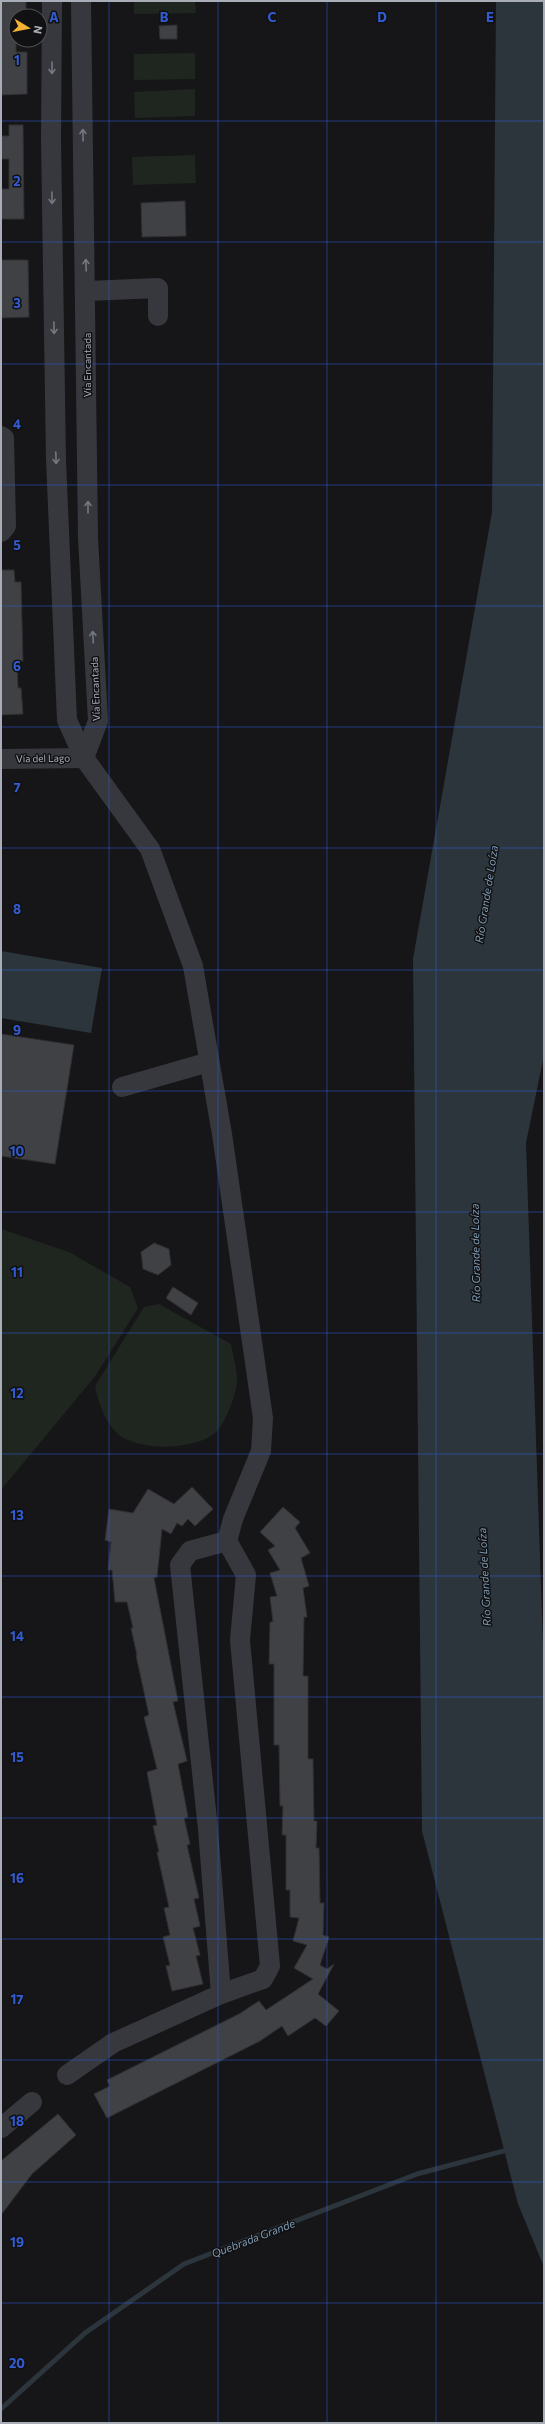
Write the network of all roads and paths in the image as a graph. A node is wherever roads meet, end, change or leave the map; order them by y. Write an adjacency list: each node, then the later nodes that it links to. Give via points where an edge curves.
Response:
1 (52, 1): 7 (street, one-way to 7, via 51,140 56,459 67,720)
2 (81, 1): 3 (street, Vía Encantada, one-way to 2)
3 (87, 291): 4 (street, via 158,288); 7 (street, Vía Encantada, one-way to 3, via 98,721 88,538)
4 (158, 316)
5 (1, 436): 6 (street, via 4,438 6,526)
6 (1, 532)
7 (84, 758): 8 (street, Vía del Lago); 9 (street, via 150,849 193,966)
8 (1, 759)
9 (210, 1062): 10 (street); 11 (street, via 263,1418 261,1451 233,1519)
10 (122, 1087)
11 (227, 1541): 12 (street, via 190,1551 180,1565 208,1828); 12 (street, via 246,1575 240,1640 270,1966 263,1979)
12 (221, 1994): 13 (street, via 113,2043)
13 (66, 2075)
14 (32, 2102): 15 (street)
15 (1, 2128)

